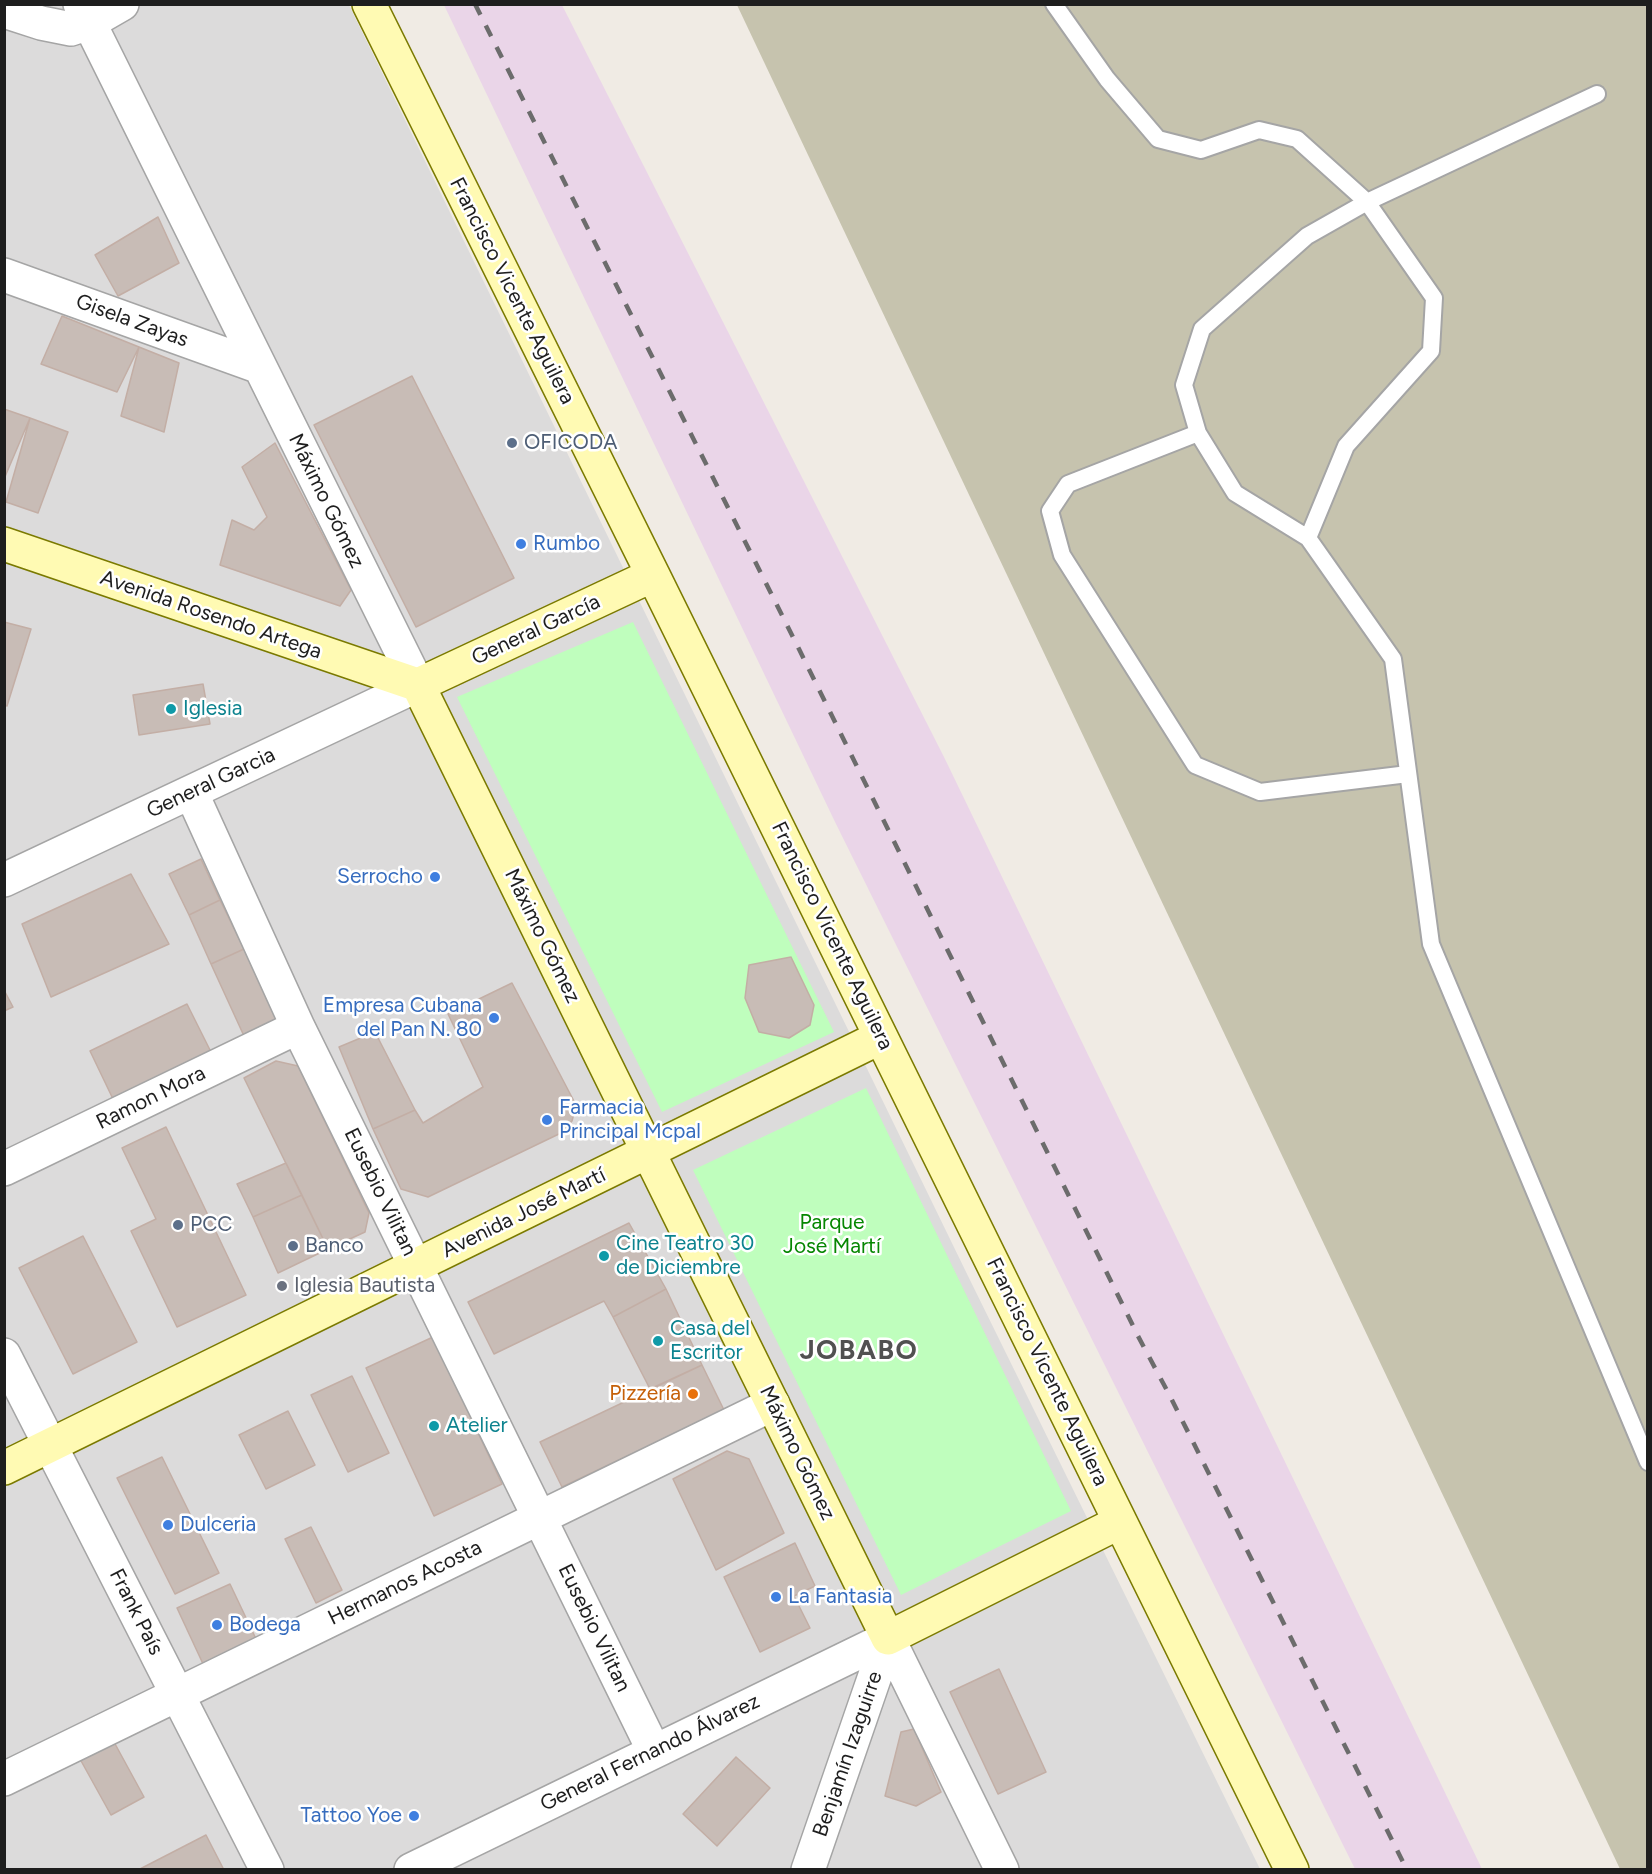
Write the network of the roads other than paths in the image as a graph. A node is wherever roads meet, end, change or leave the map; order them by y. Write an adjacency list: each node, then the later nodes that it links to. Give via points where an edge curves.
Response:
1 (122, 4): 5 (street)
2 (369, 4): 13 (main road, Francisco Vicente Aguilera)
3 (1054, 4): 7 (lane, via 1107,79 1158,139 1201,150 1259,130 1297,140)
4 (4, 10): 5 (street, via 71,29)
5 (84, 14): 9 (street, Máximo Gómez)
6 (1597, 94): 7 (lane)
7 (1367, 202): 10 (lane, via 1307,236 1202,329 1184,385); 11 (lane, via 1434,298 1431,351 1346,446)
8 (4, 275): 9 (street, Gisela Zayas)
9 (260, 367): 14 (street, Máximo Gómez)
10 (1197, 433): 11 (lane, via 1235,493); 15 (lane, via 1068,484 1050,511 1062,555 1195,765 1260,792)
11 (1308, 538): 15 (lane, via 1393,659)
12 (4, 544): 14 (main road, Avenida Rosendo Artega)
13 (653, 575): 14 (main road, General García); 19 (main road, Francisco Vicente Aguilera)
14 (418, 686): 16 (street, General Garcia); 20 (main road, Máximo Gómez)
15 (1408, 774): 25 (lane, via 1431,944)
16 (190, 792): 17 (street, General Garcia); 18 (street, Eusebio Vilitan)
17 (4, 880)
18 (298, 1027): 21 (street, Ramon Mora); 22 (street, Eusebio Vilitan)
19 (881, 1037): 20 (main road, Avenida José Martí); 30 (main road, Francisco Vicente Aguilera)
20 (648, 1152): 22 (main road, Avenida José Martí); 24 (main road, Máximo Gómez)
21 (4, 1169)
22 (416, 1266): 26 (main road, Avenida José Martí); 29 (street, Eusebio Vilitan)
23 (4, 1355): 26 (street, Frank País)
24 (773, 1404): 29 (street, Hermanos Acosta); 31 (main road, Máximo Gómez)
25 (1643, 1438): 27 (lane)
26 (51, 1445): 28 (main road, Avenida José Martí); 32 (street, Frank País)
27 (1647, 1462)
28 (4, 1468)
29 (540, 1517): 32 (street, Hermanos Acosta); 33 (street, Eusebio Vilitan)
30 (1120, 1522): 31 (main road); 39 (main road, Francisco Vicente Aguilera)
31 (888, 1638): 33 (street, General Fernando Álvarez); 37 (street, Benjamín Izaguirre); 38 (street, Máximo Gómez)
32 (177, 1695): 34 (street, Hermanos Acosta); 35 (street, Frank País)
33 (654, 1751): 36 (street, General Fernando Álvarez)
34 (4, 1779)
35 (267, 1869)
36 (411, 1869)
37 (808, 1869)
38 (1002, 1869)
39 (1292, 1869)

